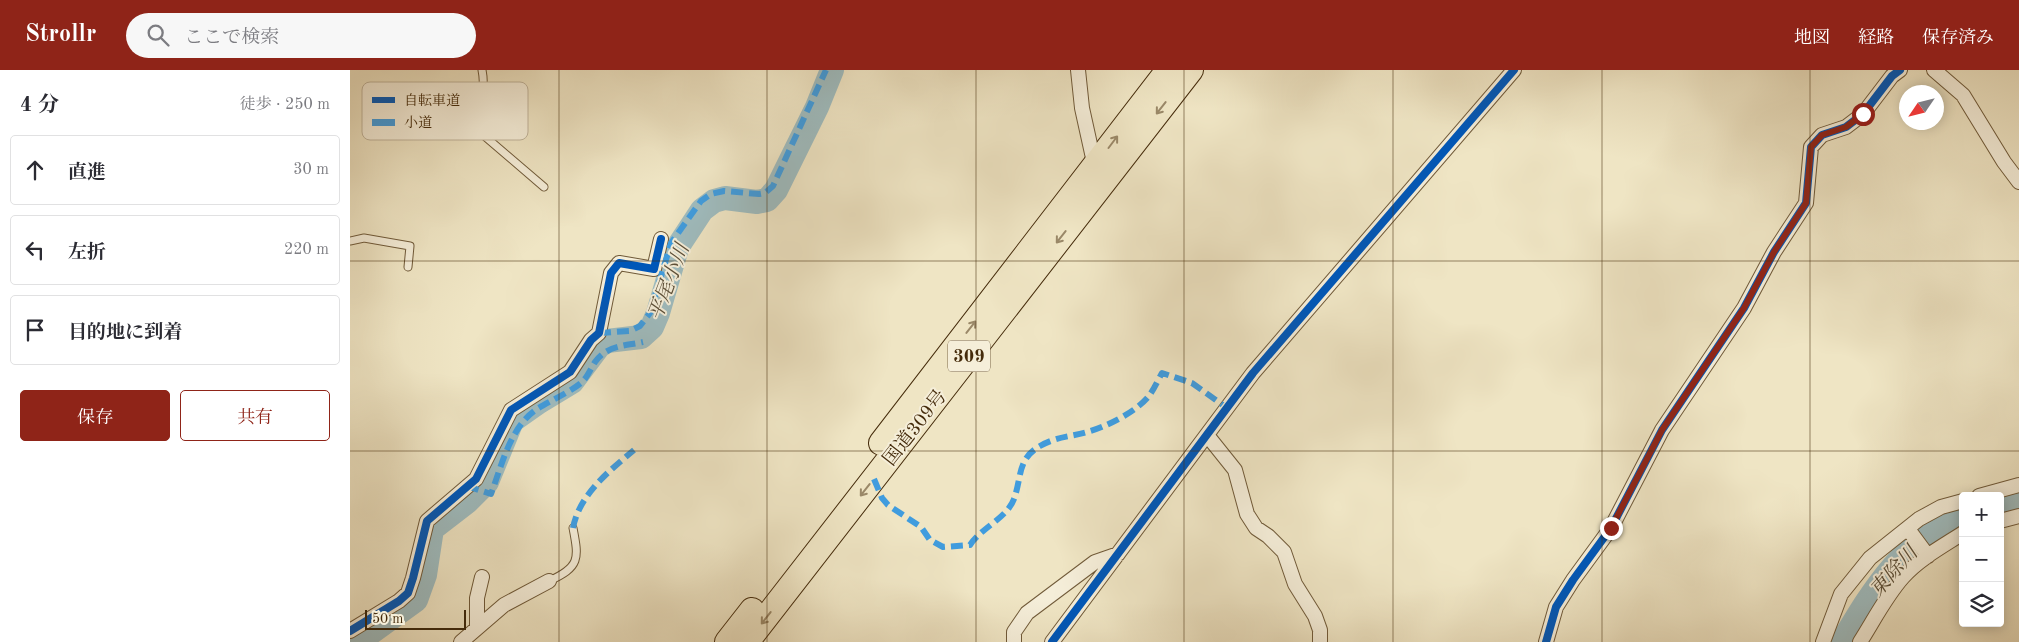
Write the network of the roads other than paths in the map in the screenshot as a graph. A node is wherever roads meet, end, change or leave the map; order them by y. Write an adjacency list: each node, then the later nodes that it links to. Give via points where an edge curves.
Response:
1 (1078, 70): 8 (street, via 1082,108)
2 (1168, 70): 8 (highway, 国道309号 / 309, one-way to 2)
3 (1191, 70): 8 (highway, 国道309号 / 309, one-way to 8)
4 (1514, 70): 14 (street, via 1253,373)
5 (1900, 70): 35 (street, via 1863,114 1846,127 1822,135 1811,147 1806,203 1774,252 1744,308 1662,430 1611,528 1556,607)
6 (1934, 70): 9 (street, via 1963,95)
7 (489, 140): 10 (lane)
8 (1101, 172): 30 (highway, 国道309号 / 309, one-way to 8); 31 (highway, 国道309号 / 309, one-way to 31)
9 (2019, 182)
10 (544, 187)
11 (661, 239): 28 (street, via 654,269 619,263 611,273 600,333 591,340 570,372 510,410 476,478 427,520 408,593)
12 (350, 241): 13 (lane, via 364,238 410,246)
13 (408, 266)
14 (1207, 435): 23 (street); 34 (street, via 1235,470 1247,514 1256,528 1284,552 1295,584 1320,630)
15 (2019, 485): 16 (street)
16 (1994, 492)
17 (1959, 502): 21 (street, via 1941,507)
18 (2019, 516): 19 (street)
19 (2004, 520)
20 (573, 528): 26 (lane, via 577,557 563,574)
21 (1908, 529): 24 (street); 36 (street, via 1870,558 1841,594)
22 (1959, 536): 24 (street)
23 (1118, 554): 32 (street, via 1095,562 1027,613 1014,632); 33 (street)
24 (1928, 556): 37 (street, via 1904,575)
25 (482, 577): 27 (street)
26 (549, 581): 27 (street, via 504,605)
27 (477, 626): 29 (street)
28 (350, 631)
29 (461, 642)
30 (727, 642)
31 (747, 642)
32 (1014, 642)
33 (1052, 642)
34 (1320, 642)
35 (1546, 642)
36 (1823, 642)
37 (1860, 642)

